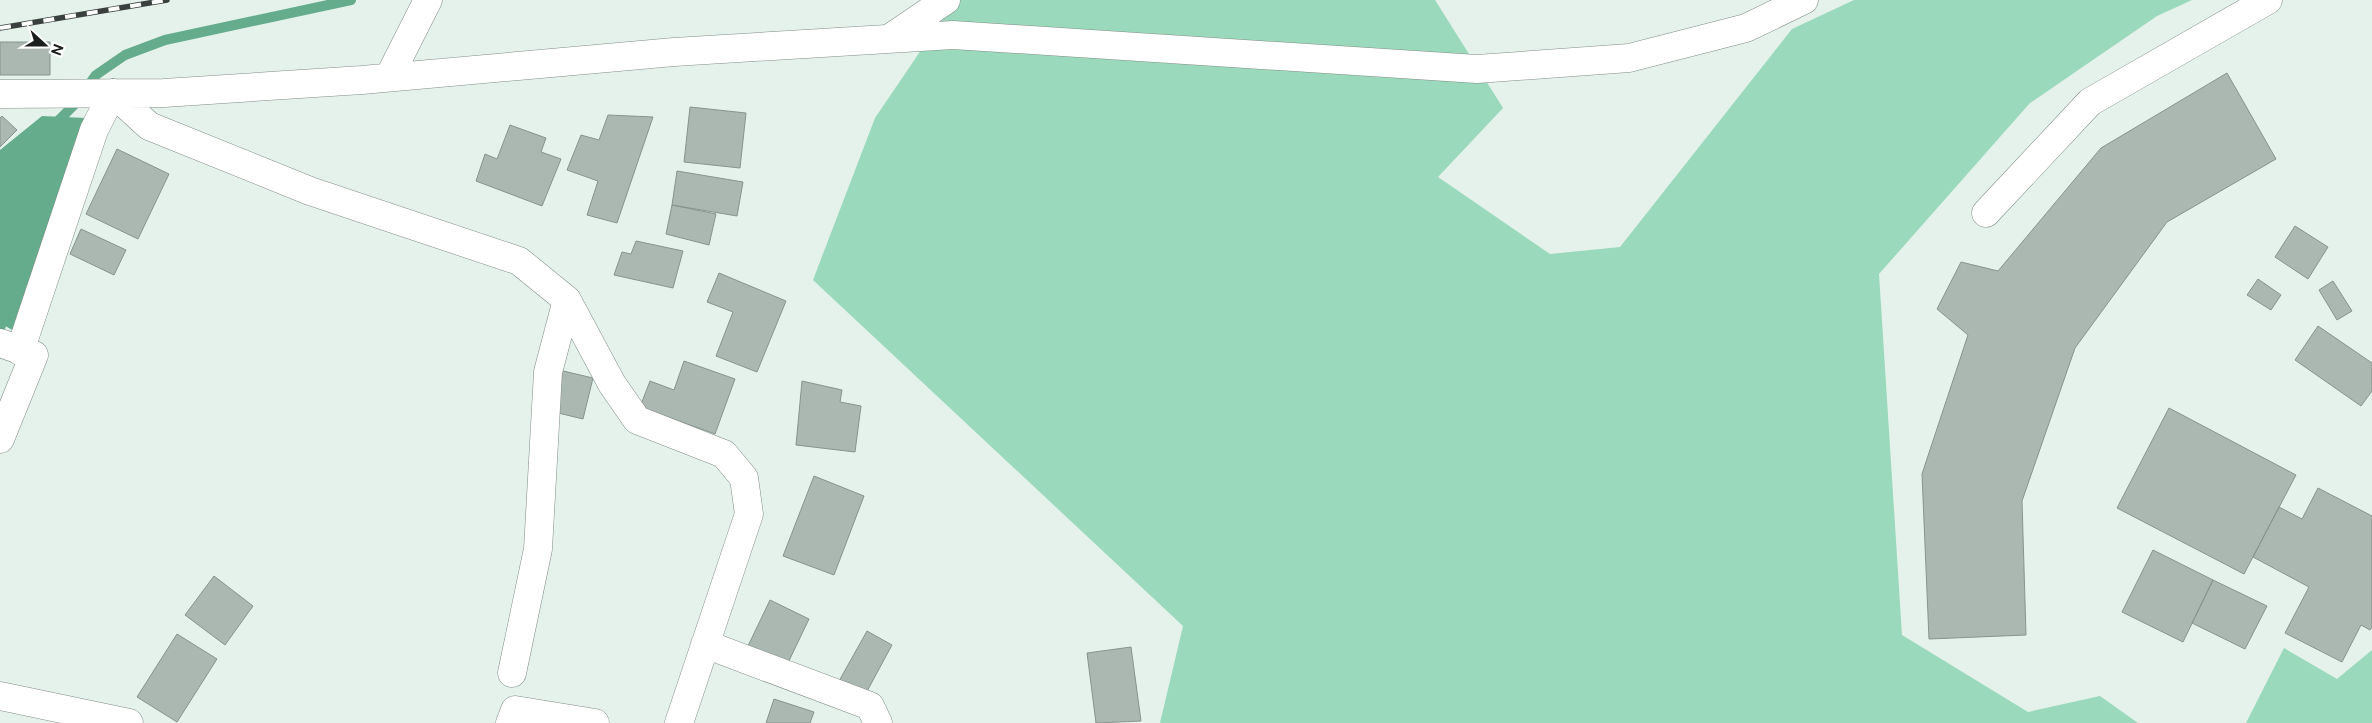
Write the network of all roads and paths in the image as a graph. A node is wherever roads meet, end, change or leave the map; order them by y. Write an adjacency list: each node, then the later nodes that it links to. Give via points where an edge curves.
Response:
1 (428, 0): 6 (street)
2 (946, 0): 5 (street)
3 (1804, 0): 5 (street, via 1746,28 1629,58 1477,69 953,35)
4 (2268, 0): 9 (street, via 2090,102)
5 (890, 38): 6 (street, via 674,52)
6 (389, 77): 7 (street, via 164,93)
7 (108, 93): 8 (street); 10 (street, via 149,126 310,191 519,262); 11 (street)
8 (0, 94)
9 (1986, 214)
10 (567, 300): 13 (street, via 612,384 637,420 724,454 744,478 749,514); 14 (street, via 548,372 538,549)
11 (9, 346): 12 (street, via 34,355)
12 (0, 439)
13 (705, 644): 19 (street); 20 (street, via 870,706)
14 (512, 673)
15 (0, 696): 16 (street)
16 (129, 723)
17 (510, 723): 18 (street, via 515,710)
18 (595, 723)
19 (679, 723)
20 (878, 723)

